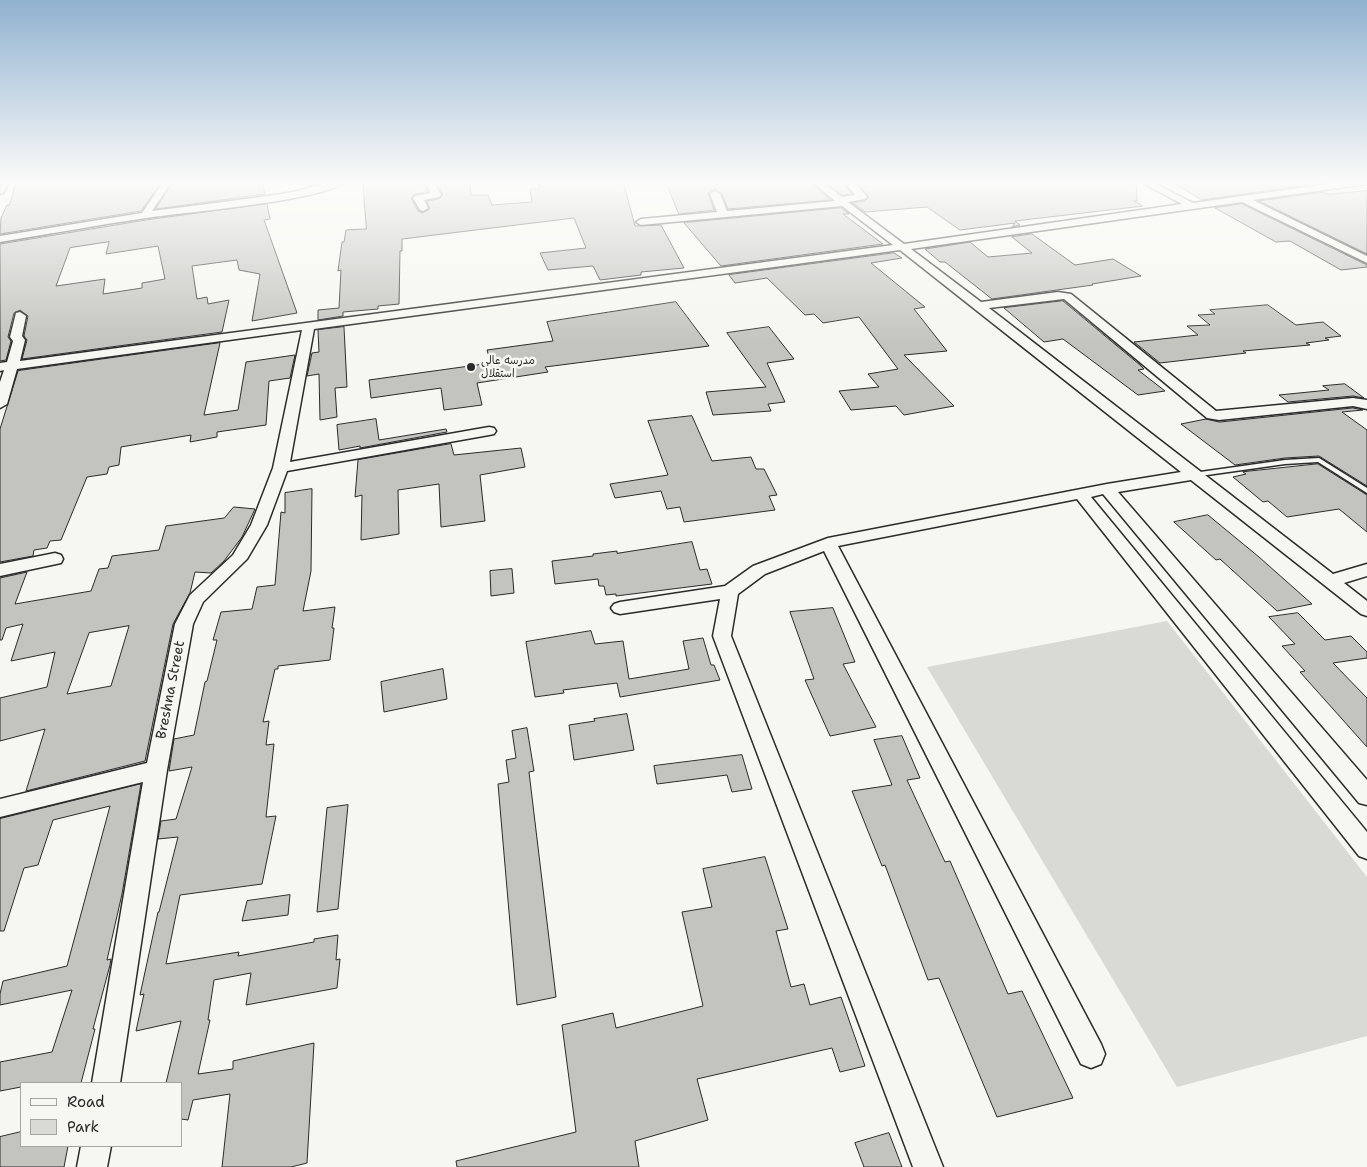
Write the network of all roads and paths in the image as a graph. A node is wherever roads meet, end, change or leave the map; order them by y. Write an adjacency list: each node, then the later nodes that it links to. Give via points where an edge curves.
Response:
1 (21, 235): 5 (street)
2 (887, 235): 6 (street)
3 (984, 235): 6 (street)
4 (1318, 235): 7 (street)
5 (0, 239)
6 (902, 247): 8 (street); 10 (street)
7 (1367, 260)
8 (979, 306): 13 (street, via 1067,296 1212,415 1353,402); 16 (street)
9 (20, 316): 11 (street, via 16,337 19,340)
10 (309, 326): 11 (street); 15 (street, Breshna Street)
11 (7, 366): 12 (street)
12 (0, 404)
13 (1367, 404)
14 (488, 431): 15 (street)
15 (281, 468): 28 (street, Breshna Street, via 259,525 239,559 196,599 184,624)
16 (1192, 475): 17 (street); 18 (lane, via 1319,460); 24 (street)
17 (1107, 489): 19 (street); 29 (street)
18 (1367, 491)
19 (1081, 494): 20 (street); 31 (street)
20 (828, 543): 25 (street, via 758,570); 32 (street)
21 (54, 559): 22 (street)
22 (0, 570)
23 (1367, 570): 24 (street)
24 (1330, 581): 27 (street)
25 (730, 591): 26 (street); 36 (street, via 722,636)
26 (620, 608)
27 (1367, 610)
28 (156, 770): 30 (street); 33 (street, Breshna Street)
29 (1367, 796)
30 (0, 808)
31 (1367, 849)
32 (1091, 1054)
33 (106, 1082)
34 (96, 1147): 35 (street)
35 (92, 1167)
36 (928, 1167)

